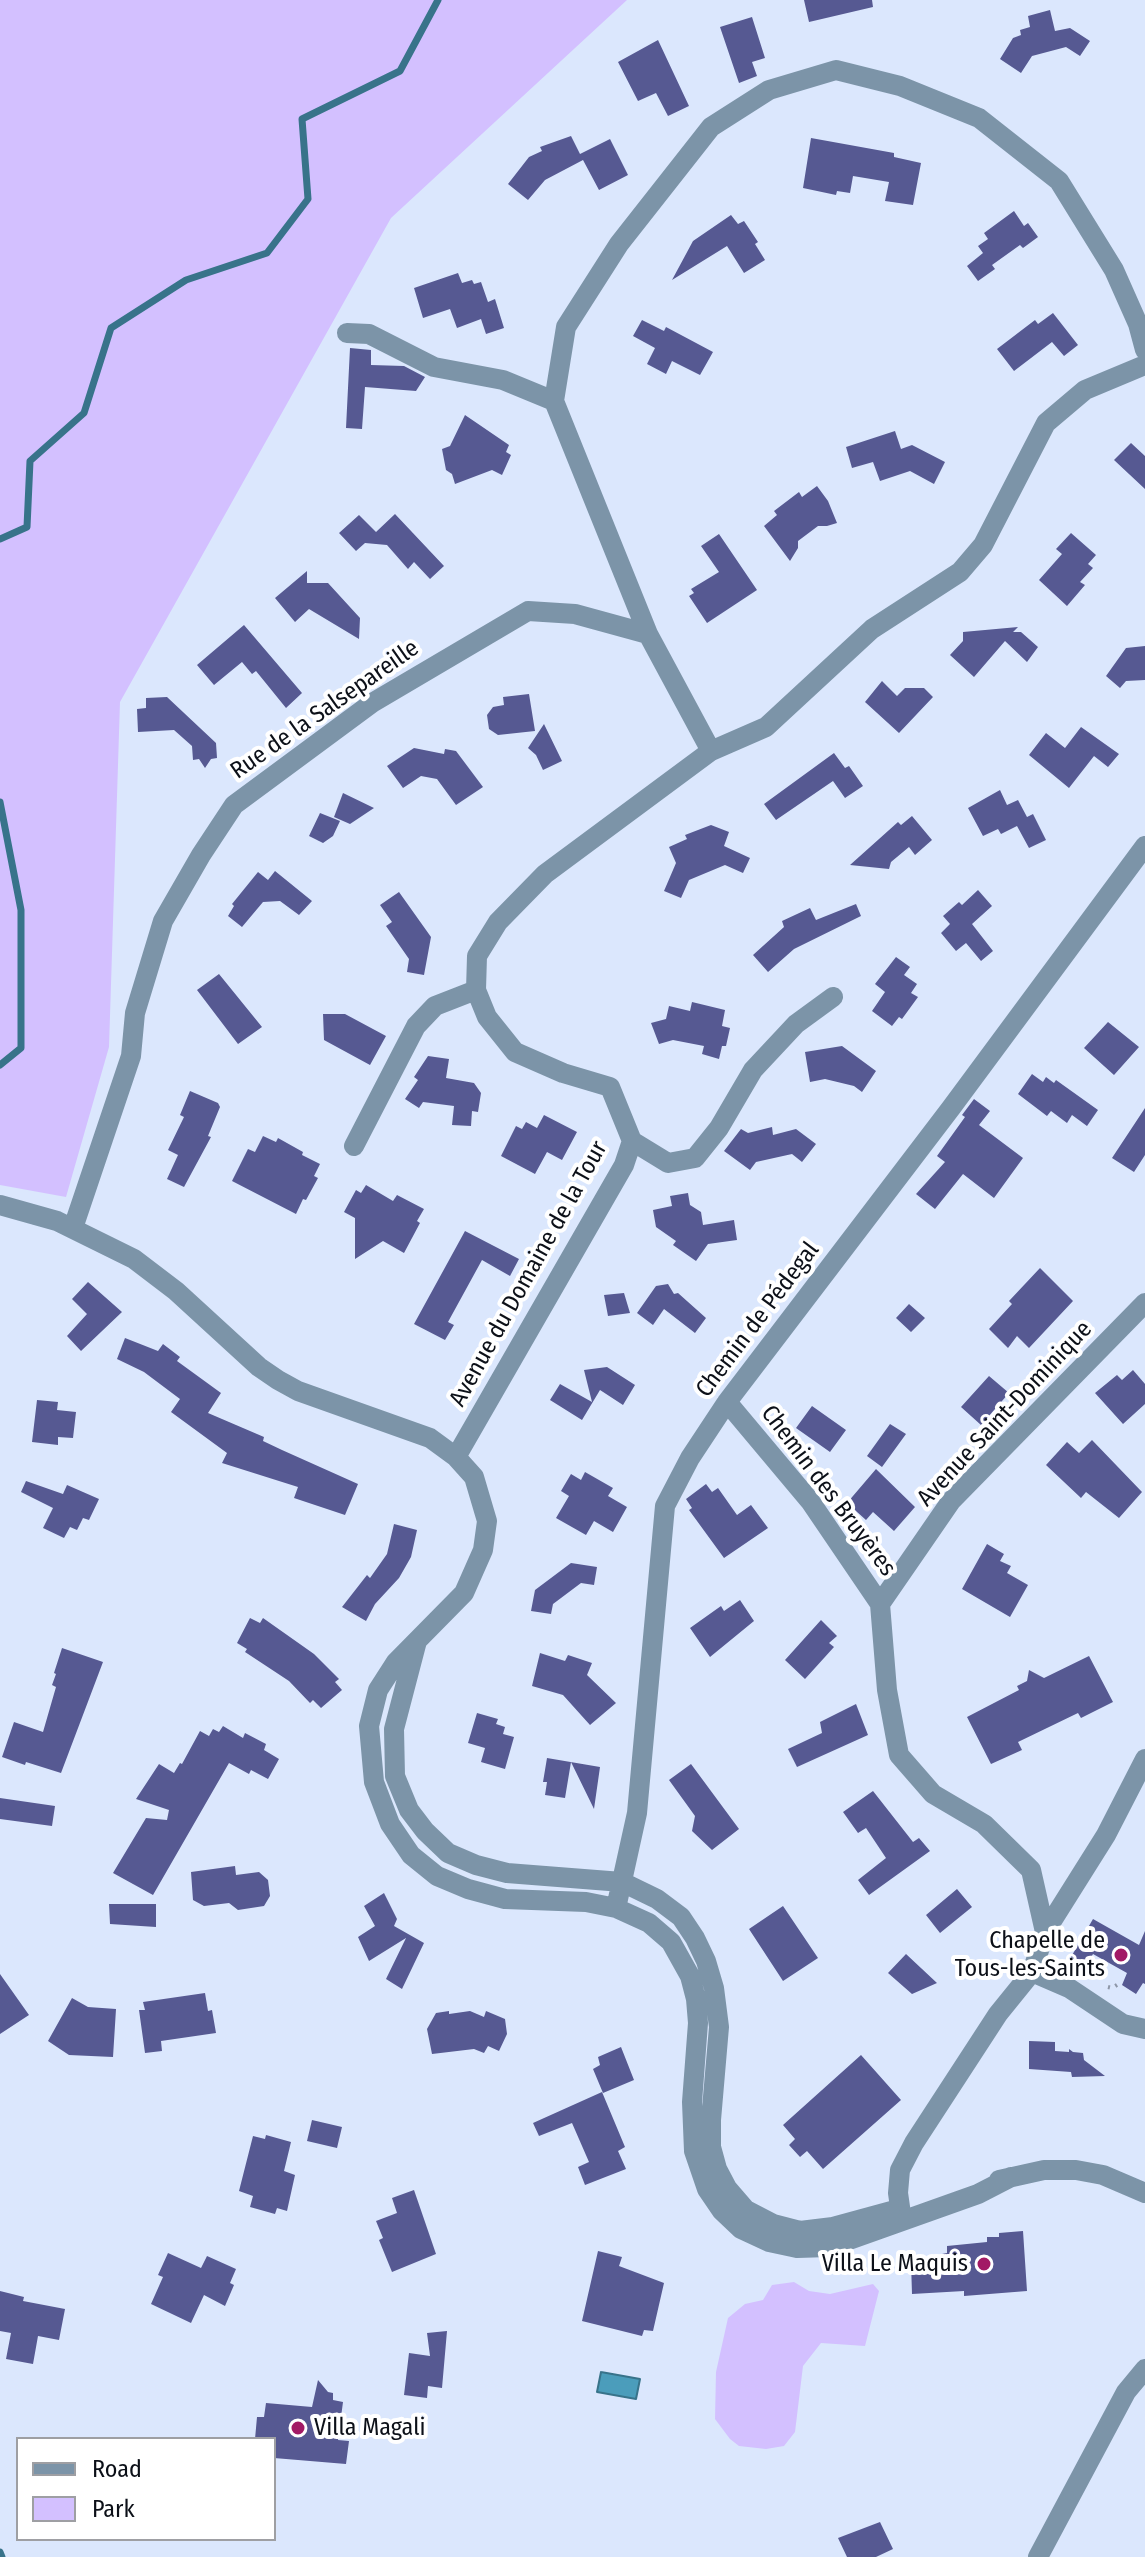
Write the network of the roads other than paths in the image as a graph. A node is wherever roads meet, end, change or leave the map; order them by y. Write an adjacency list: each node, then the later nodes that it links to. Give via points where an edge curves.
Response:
1 (347, 333): 4 (street, via 369,334 434,367 503,380)
2 (1145, 350): 4 (street, via 1114,270 1059,181 979,118 900,86 836,70 769,90 711,127 619,244 566,327)
3 (1145, 365): 6 (street, via 1085,390 1046,423 983,545 960,572 872,629 766,727)
4 (554, 401): 5 (street)
5 (648, 634): 6 (street); 13 (street, Rue de la Salsepareille, via 575,614 528,611 372,703 234,805 163,921 135,1013 131,1056)
6 (711, 751): 8 (street, via 545,874 498,922 477,956)
7 (1145, 846): 15 (street, Chemin de Pédegal)
8 (476, 990): 10 (street, Avenue du Domaine de la Tour, via 487,1017 515,1052 610,1087); 11 (street, via 435,1006 416,1026)
9 (833, 997): 10 (street, via 796,1024 753,1070 695,1158 668,1163)
10 (632, 1141): 16 (street, Avenue du Domaine de la Tour, via 624,1165)
11 (354, 1146)
12 (9, 1208): 13 (street)
13 (73, 1228): 16 (street, via 134,1259 278,1380 430,1438)
14 (1145, 1303): 17 (street, Avenue Saint-Dominique, via 951,1501)
15 (727, 1402): 17 (street, Chemin des Bruyères, via 810,1501); 22 (street, Chemin de Pédegal, via 665,1506 637,1813)
16 (456, 1457): 18 (street, via 474,1477 482,1498 486,1539 464,1593)
17 (880, 1604): 24 (street, Chemin des Bruyères, via 899,1755 933,1794 984,1824 1031,1870)
18 (417, 1641): 20 (street, via 394,1729); 21 (street, via 378,1690 369,1726)
19 (1145, 1759): 24 (street, via 1106,1835)
20 (395, 1776): 21 (street); 22 (street, via 409,1810 448,1853 507,1873)
21 (374, 1782): 23 (street, via 390,1824 411,1855 437,1876 505,1899)
22 (622, 1882): 23 (street, Chemin de Pédegal); 28 (street, via 681,1917 706,1961 719,2027 711,2147 727,2188 746,2210 800,2231)
23 (616, 1908): 28 (street, via 649,1923 671,1942 690,1976 698,2023 694,2151 707,2189 722,2211 741,2229 797,2248 829,2247)
24 (1045, 1932): 25 (street)
25 (1032, 1972): 26 (street, via 1069,1988 1123,2024); 28 (street, via 998,2014 914,2143 900,2170)
26 (1145, 2029)
27 (1145, 2193): 28 (street, via 1103,2175 1044,2170)
28 (901, 2214)
29 (1145, 2369): 30 (street, via 1126,2392)
30 (1038, 2557)

